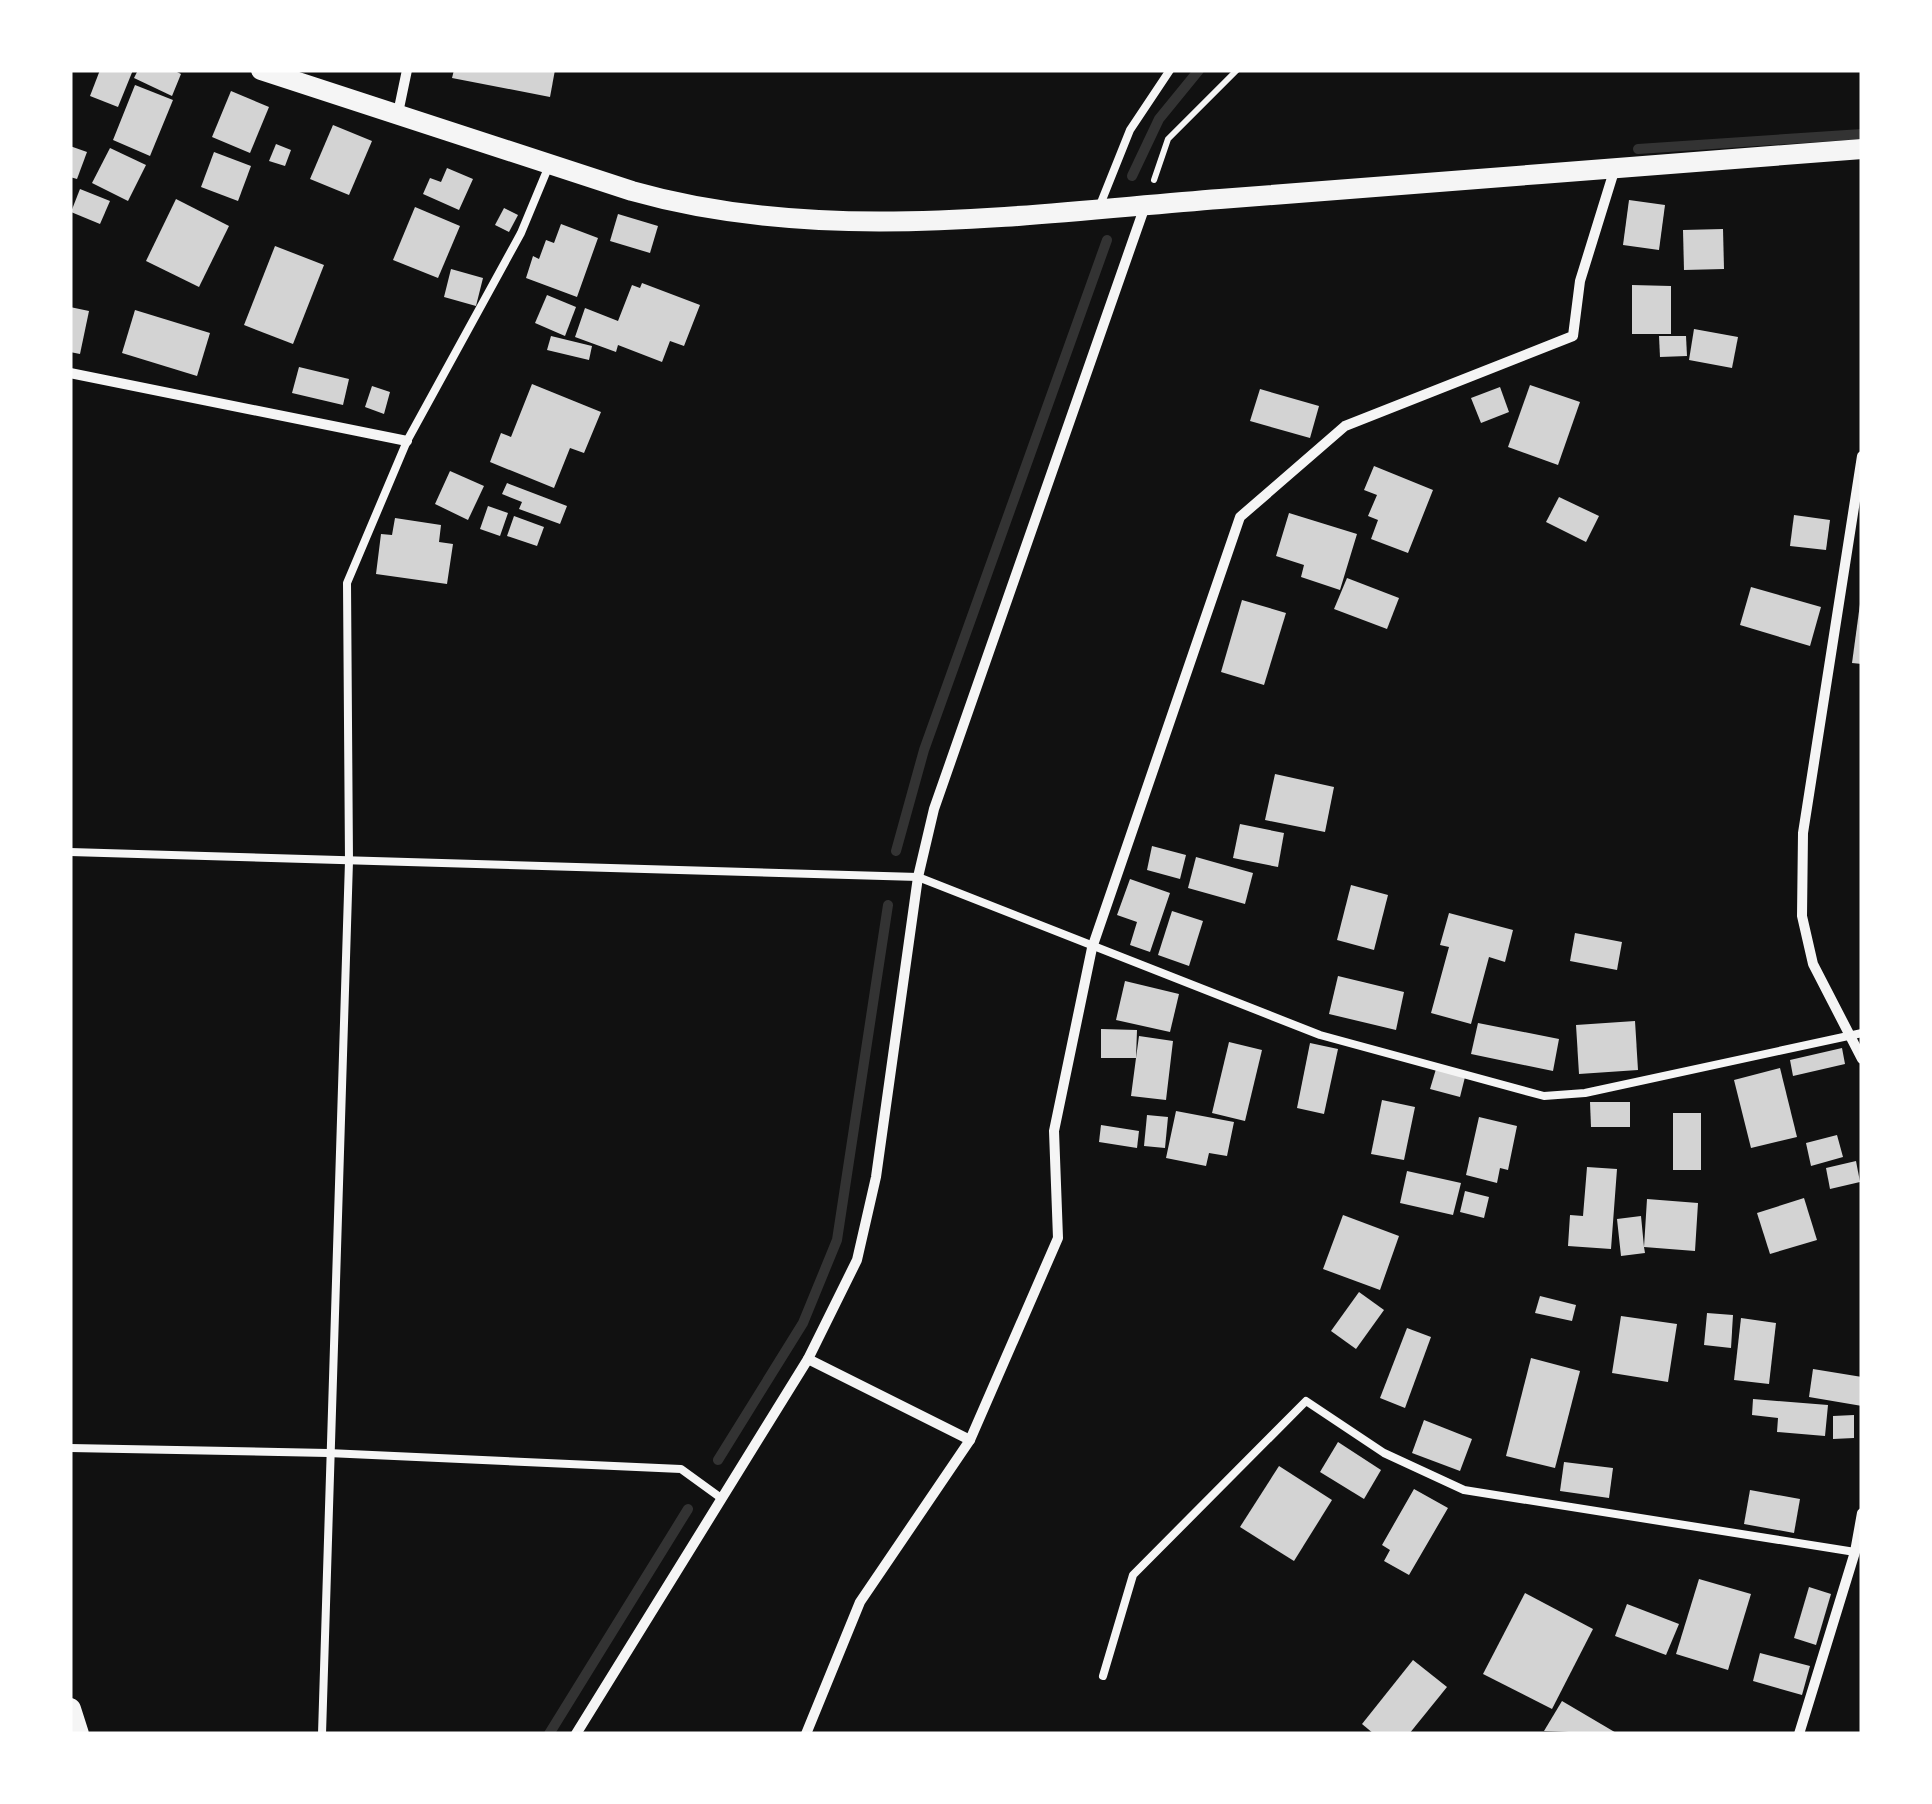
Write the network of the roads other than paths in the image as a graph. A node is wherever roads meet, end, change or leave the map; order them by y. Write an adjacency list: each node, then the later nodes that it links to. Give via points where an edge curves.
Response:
1 (261, 70): 4 (main road)
2 (407, 70): 4 (street)
3 (1170, 70): 9 (lane, via 1130,130)
4 (398, 113): 6 (main road)
5 (1862, 149): 7 (main road)
6 (550, 164): 9 (main road, via 684,206 759,218 941,219); 11 (lane, via 513,248)
7 (1615, 168): 8 (main road); 16 (street, via 1580,281 1573,336 1346,426 1240,517)
8 (1146, 205): 9 (main road); 15 (street, via 934,810)
9 (1099, 209)
10 (70, 373): 11 (street)
11 (407, 440): 14 (lane, via 347,583)
12 (1862, 456): 17 (street, via 1804,833 1802,916 1813,964)
13 (70, 852): 14 (lane)
14 (348, 862): 15 (lane); 22 (lane)
15 (918, 878): 16 (lane); 19 (street, via 858,1260)
16 (1092, 948): 17 (lane, via 1320,1035 1544,1096 1585,1093); 20 (street, via 1054,1131 1058,1238)
17 (1856, 1033): 18 (street)
18 (1862, 1059)
19 (808, 1359): 20 (street); 23 (street)
20 (970, 1440): 31 (street, via 860,1602)
21 (70, 1448): 22 (lane)
22 (328, 1453): 23 (lane, via 681,1468); 29 (lane)
23 (721, 1498): 30 (street)
24 (1862, 1513): 25 (street)
25 (1855, 1552): 26 (lane, via 1464,1490 1384,1454 1306,1401 1133,1574); 32 (street)
26 (1103, 1676)
27 (70, 1710): 28 (main road)
28 (78, 1734)
29 (322, 1734)
30 (576, 1734)
31 (806, 1734)
32 (1799, 1734)

